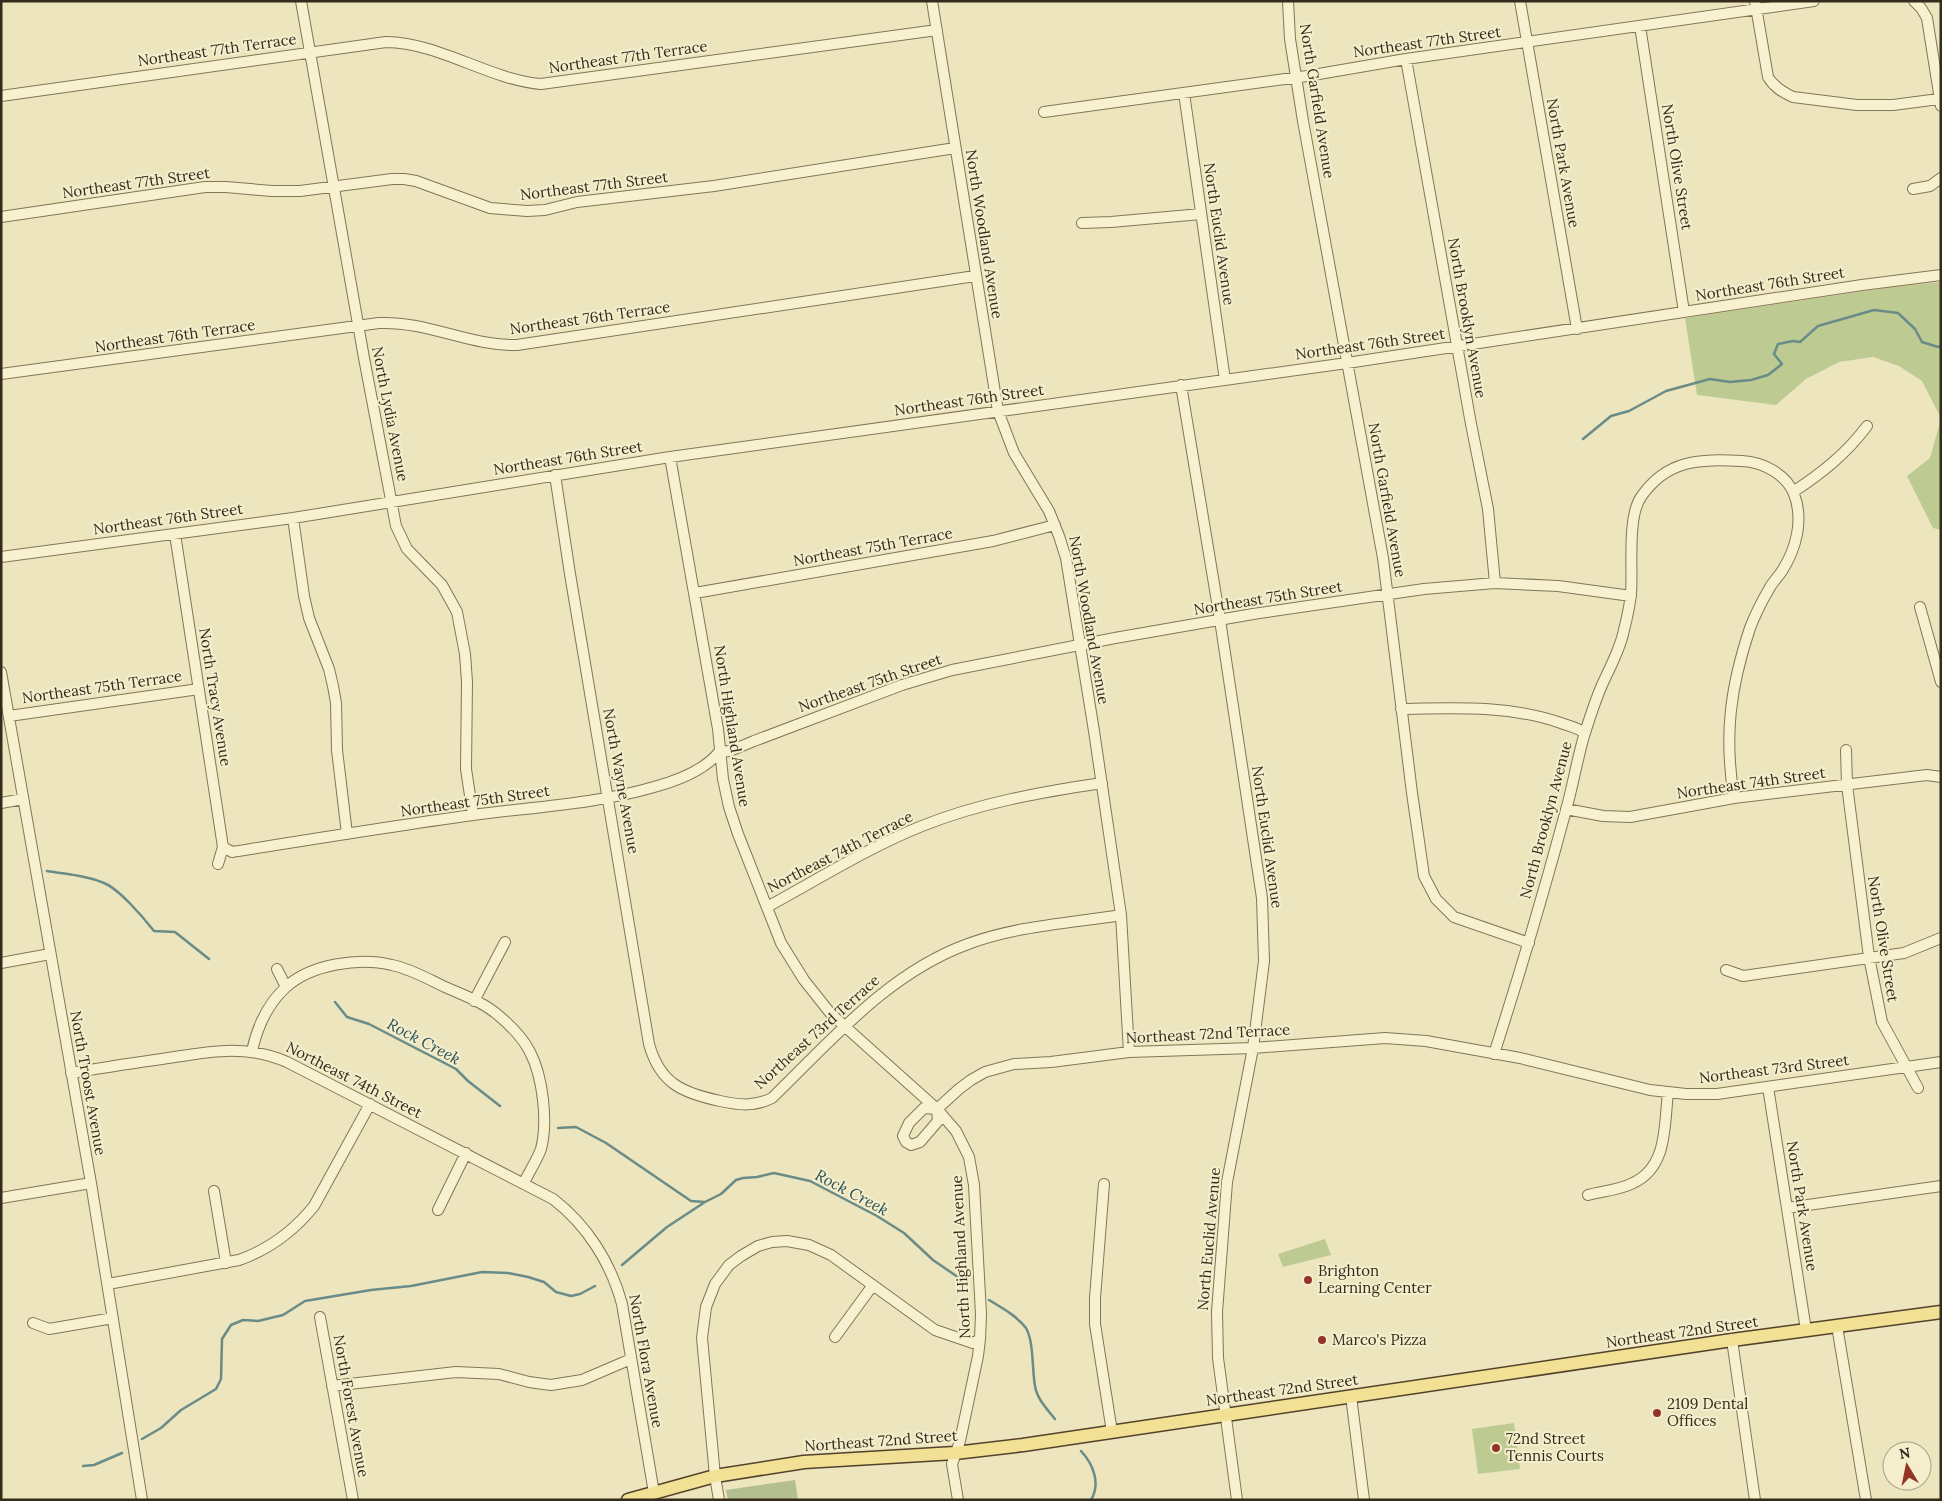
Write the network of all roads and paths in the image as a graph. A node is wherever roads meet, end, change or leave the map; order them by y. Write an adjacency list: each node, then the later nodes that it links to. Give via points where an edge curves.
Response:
1 (302, 1): 11 (street, North Lydia Avenue)
2 (932, 1): 9 (street, North Woodland Avenue)
3 (1288, 1): 13 (street, North Garfield Avenue)
4 (1520, 1): 10 (street, North Park Avenue)
5 (1814, 1): 7 (street, Northeast 77th Street)
6 (1914, 1): 16 (street, via 1927,18)
7 (1756, 5): 8 (street, Northeast 77th Street); 16 (street, via 1768,77 1774,86 1788,95 1857,105)
8 (1640, 26): 10 (street, Northeast 77th Street); 27 (street, North Olive Street)
9 (937, 30): 11 (street, Northeast 77th Terrace, via 542,84 515,79 431,49 399,42); 18 (street, North Woodland Avenue)
10 (1527, 43): 12 (street, Northeast 77th Street); 29 (street, North Park Avenue)
11 (312, 52): 15 (street, Northeast 77th Terrace); 20 (street, North Lydia Avenue)
12 (1406, 59): 13 (street, Northeast 77th Street); 30 (street, North Brooklyn Avenue)
13 (1296, 77): 14 (street, Northeast 77th Street); 31 (street, North Garfield Avenue)
14 (1184, 93): 17 (street, Northeast 77th Street); 22 (street, North Euclid Avenue)
15 (1, 96)
16 (1940, 102)
17 (1044, 112)
18 (955, 148): 20 (street, Northeast 77th Street, via 714,186 577,202 545,210 490,208 404,179); 26 (street, North Woodland Avenue)
19 (1941, 178): 21 (street, via 1930,186)
20 (334, 188): 23 (street, Northeast 77th Street, via 291,191 204,187); 28 (street, North Lydia Avenue)
21 (1913, 189)
22 (1201, 214): 24 (street); 33 (street, North Euclid Avenue)
23 (1, 217)
24 (1082, 223)
25 (1941, 275): 27 (street, Northeast 76th Street)
26 (975, 276): 28 (street, Northeast 76th Terrace, via 517,345 479,343 407,324); 35 (street, North Woodland Avenue)
27 (1684, 312): 29 (street, Northeast 76th Street)
28 (358, 326): 32 (street, Northeast 76th Terrace); 40 (street, North Lydia Avenue)
29 (1577, 329): 30 (street, Northeast 76th Street)
30 (1457, 346): 31 (street, Northeast 76th Street); 45 (street, North Brooklyn Avenue, via 1488,509)
31 (1347, 363): 33 (street, Northeast 76th Street); 47 (street, North Garfield Avenue)
32 (1, 374)
33 (1225, 380): 34 (street, Northeast 76th Street)
34 (1181, 385): 35 (street, Northeast 76th Street); 50 (street, North Euclid Avenue)
35 (998, 411): 37 (street, Northeast 76th Street); 42 (street, North Woodland Avenue, via 1014,453 1038,490)
36 (1867, 426): 39 (street, via 1842,456)
37 (670, 457): 38 (street, Northeast 76th Street); 46 (street, North Highland Avenue)
38 (555, 475): 40 (street, Northeast 76th Street); 63 (street, North Wayne Avenue)
39 (1794, 492): 48 (street, North Brooklyn Avenue, via 1782,478 1752,462 1722,460 1672,468 1656,479 1640,499 1634,519); 64 (street, via 1799,517 1793,552 1769,588 1751,627 1734,685 1728,737)
40 (391, 501): 41 (street, Northeast 76th Street); 68 (street, North Lydia Avenue, via 396,526 407,549 442,585 457,612 465,654 466,769)
41 (293, 518): 43 (street, Northeast 76th Street); 69 (street, via 309,618 329,669 336,703 337,750)
42 (1055, 525): 46 (street, Northeast 75th Terrace, via 992,541); 51 (street, North Woodland Avenue, via 1066,558)
43 (175, 534): 44 (street, Northeast 76th Street); 54 (street, North Tracy Avenue)
44 (1, 557)
45 (1495, 583): 47 (street, Northeast 75th Street); 48 (street, Northeast 75th Street, via 1558,586)
46 (694, 593): 59 (street, North Highland Avenue, via 718,729)
47 (1388, 594): 50 (street, Northeast 75th Street); 55 (street, North Garfield Avenue)
48 (1631, 596): 57 (street, North Brooklyn Avenue, via 1624,633)
49 (1920, 607): 53 (street)
50 (1220, 620): 51 (street, Northeast 75th Street); 85 (street, North Euclid Avenue, via 1262,898 1264,961)
51 (1080, 645): 59 (street, Northeast 75th Street, via 932,676 730,751); 61 (street, North Woodland Avenue)
52 (1, 672): 56 (street, North Troost Avenue)
53 (1941, 682)
54 (199, 689): 56 (street, Northeast 75th Terrace); 70 (street, North Tracy Avenue)
55 (1401, 709): 57 (street, via 1516,712 1553,720); 76 (street, North Garfield Avenue, via 1424,876 1429,888 1454,917)
56 (9, 716): 65 (street, North Troost Avenue)
57 (1585, 733): 67 (street, North Brooklyn Avenue)
58 (1846, 750): 62 (street, North Olive Street)
59 (719, 752): 63 (street, Northeast 75th Street, via 693,772 656,787); 72 (street, North Highland Avenue, via 729,807)
60 (1941, 777): 62 (street, Northeast 74th Street, via 1928,775)
61 (1102, 783): 72 (street, Northeast 74th Terrace, via 1020,797 938,819 894,838); 73 (street, North Woodland Avenue)
62 (1846, 785): 64 (street, Northeast 74th Street); 78 (street, North Olive Street)
63 (608, 798): 68 (street, Northeast 75th Street); 92 (street, North Wayne Avenue, via 649,1044 658,1067)
64 (1734, 798): 67 (street, Northeast 74th Street, via 1630,817)
65 (23, 799): 66 (street); 77 (street, North Troost Avenue)
66 (1, 802)
67 (1566, 809): 76 (street, North Brooklyn Avenue)
68 (473, 815): 69 (street, Northeast 75th Street)
69 (346, 834): 70 (street, Northeast 75th Street, via 232,852)
70 (223, 847): 71 (street, North Tracy Avenue)
71 (218, 864)
72 (767, 907): 84 (street, North Highland Avenue, via 781,943 804,980)
73 (1121, 915): 84 (street, Northeast 73rd Terrace, via 1020,930 956,949 893,984); 87 (street, North Woodland Avenue)
74 (1941, 938): 78 (street, via 1909,952)
75 (505, 942): 83 (street)
76 (1529, 943): 88 (street, North Brooklyn Avenue)
77 (50, 954): 79 (street); 91 (street, North Troost Avenue)
78 (1869, 957): 81 (street, via 1743,976); 90 (street, North Olive Street, via 1882,1022)
79 (1, 963)
80 (277, 969): 82 (street)
81 (1726, 970)
82 (286, 987): 83 (street, via 325,968 352,962 373,962 405,968); 86 (street, via 267,1011)
83 (474, 1000): 100 (street, via 509,1025 527,1047 535,1064 545,1119 540,1152)
84 (845, 1028): 92 (street, Northeast 73rd Terrace, via 772,1098 762,1103 745,1105 703,1097); 97 (street, North Highland Avenue)
85 (1253, 1048): 87 (street, Northeast 72nd Terrace); 88 (street, Northeast 72nd Terrace, via 1392,1038); 123 (street, North Euclid Avenue, via 1227,1182 1217,1321)
86 (252, 1051): 91 (street, Northeast 74th Street, via 219,1050); 96 (street, Northeast 74th Street, via 287,1062)
87 (1129, 1052): 97 (street, Northeast 72nd Terrace, via 1000,1067 971,1080)
88 (1494, 1054): 95 (street, Northeast 73rd Street)
89 (1941, 1062): 90 (street, Northeast 73rd Street)
90 (1906, 1067): 93 (street, Northeast 73rd Street); 94 (street, North Olive Street)
91 (71, 1073): 99 (street, North Troost Avenue)
92 (675, 1084)
93 (1768, 1087): 95 (street, Northeast 73rd Street, via 1717,1094); 106 (street, North Park Avenue)
94 (1918, 1088)
95 (1668, 1093): 104 (street, via 1660,1155 1655,1166 1632,1184)
96 (370, 1104): 98 (street, Northeast 74th Street); 108 (street, via 323,1191 302,1220 265,1249)
97 (938, 1109): 118 (street, North Highland Avenue, via 962,1141 973,1174)
98 (466, 1153): 100 (street, Northeast 74th Street); 107 (street)
99 (91, 1183): 105 (street); 109 (street, North Troost Avenue)
100 (524, 1183): 120 (street, North Flora Avenue, via 564,1207 601,1254 619,1293)
101 (1104, 1184): 124 (street, via 1095,1324)
102 (1941, 1186): 106 (street)
103 (214, 1191): 108 (street)
104 (1588, 1195)
105 (1, 1198)
106 (1787, 1208): 116 (street, North Park Avenue)
107 (438, 1210)
108 (226, 1263): 109 (street)
109 (108, 1284): 112 (street, North Troost Avenue)
110 (873, 1285): 117 (street); 118 (street, via 935,1330 974,1343); 126 (street, via 820,1249 786,1241 753,1248 722,1274 706,1307 702,1338)
111 (1941, 1312): 115 (main road, Northeast 72nd Street)
112 (113, 1318): 114 (street, via 48,1329); 128 (street, North Troost Avenue)
113 (320, 1318): 121 (street, North Forest Avenue)
114 (33, 1324)
115 (1837, 1326): 116 (main road, Northeast 72nd Street); 136 (street)
116 (1806, 1330): 119 (main road, Northeast 72nd Street)
117 (835, 1337)
118 (980, 1339): 125 (street, North Highland Avenue)
119 (1732, 1340): 122 (main road, Northeast 72nd Street); 135 (street)
120 (631, 1359): 121 (street, via 582,1380 551,1385 499,1374 456,1372); 127 (street, North Flora Avenue)
121 (332, 1386): 129 (street, North Forest Avenue)
122 (1351, 1396): 123 (main road, Northeast 72nd Street); 134 (street)
123 (1224, 1414): 124 (main road, Northeast 72nd Street); 133 (street)
124 (1112, 1432): 125 (main road, Northeast 72nd Street)
125 (955, 1453): 126 (main road, Northeast 72nd Street, via 804,1462); 132 (street, North Highland Avenue, via 952,1464)
126 (715, 1476): 127 (main road, Northeast 72nd Street); 131 (street)
127 (654, 1493): 130 (main road, Northeast 72nd Street)
128 (142, 1500)
129 (353, 1500)
130 (628, 1500)
131 (719, 1500)
132 (958, 1500)
133 (1237, 1500)
134 (1364, 1500)
135 (1755, 1500)
136 (1866, 1500)

